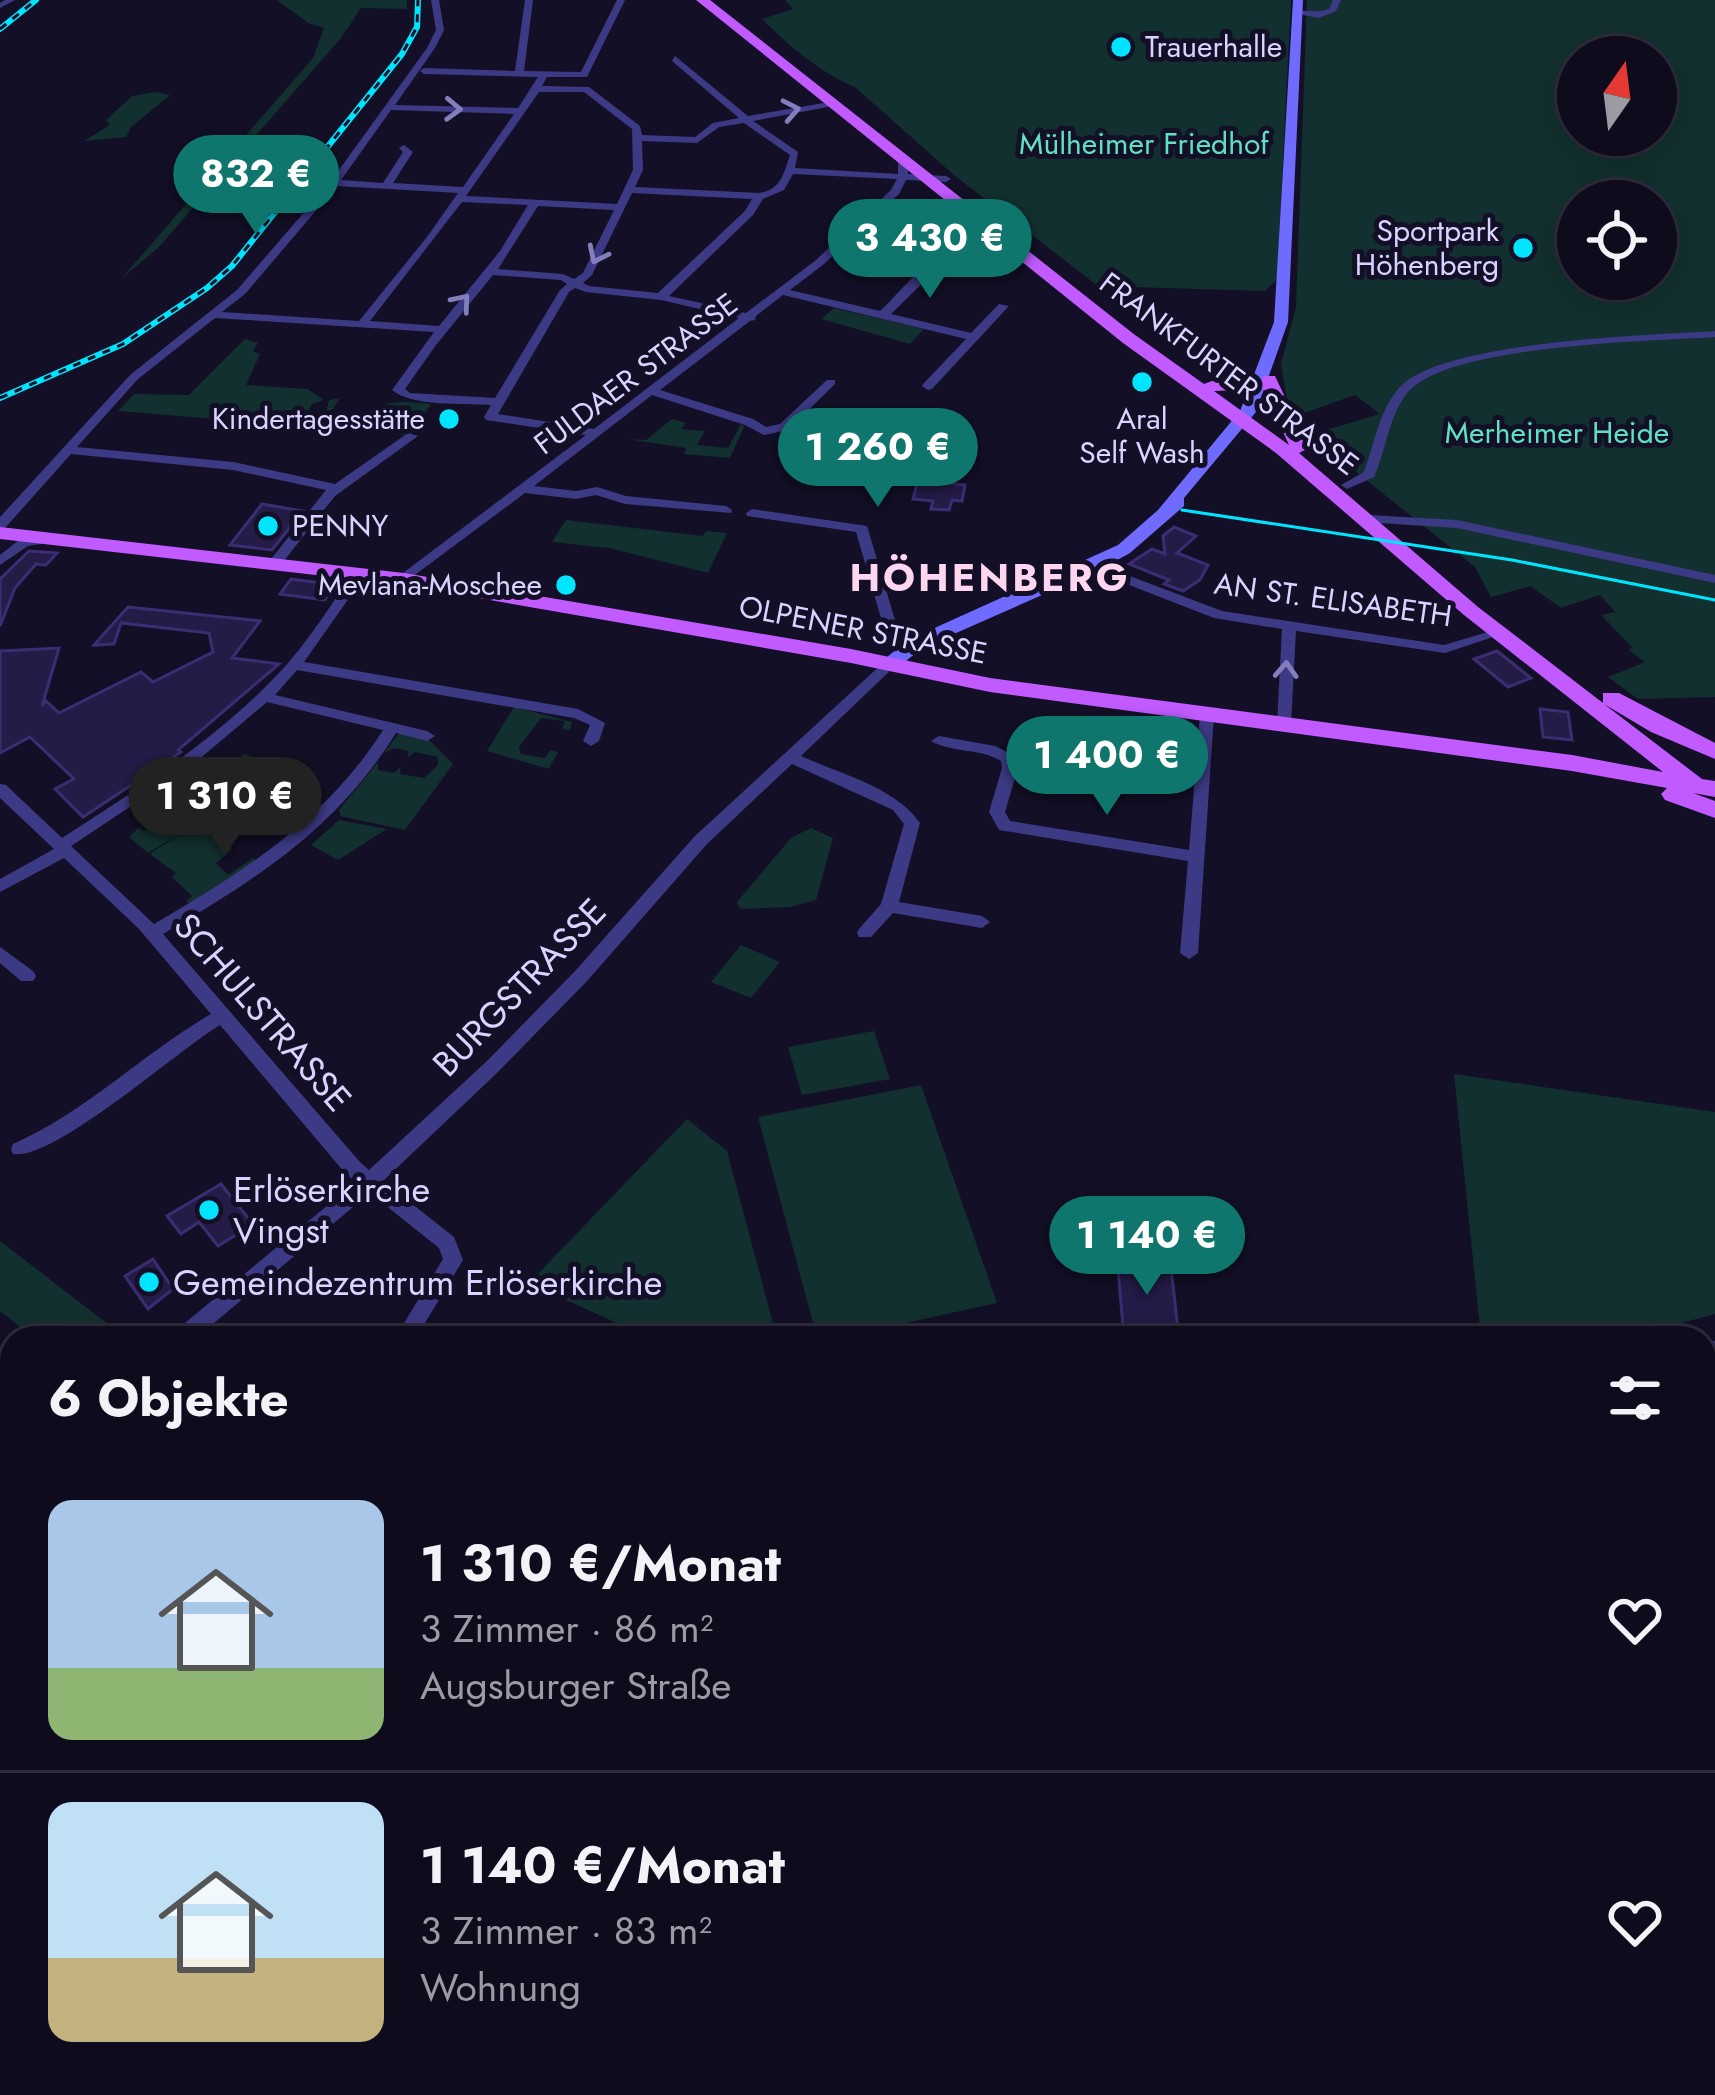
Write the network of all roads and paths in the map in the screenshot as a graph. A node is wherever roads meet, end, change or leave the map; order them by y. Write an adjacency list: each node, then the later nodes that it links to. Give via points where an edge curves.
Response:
1 (11, 0): 9 (street)
2 (434, 0): 11 (street)
3 (529, 0): 14 (street)
4 (621, 0): 16 (street)
5 (702, 0): 19 (main road, FRANKFURTER STRASSE)
6 (1337, 0): 10 (street, via 1318,16)
7 (723, 2): 28 (main road, FRANKFURTER STRASSE)
8 (449, 5): 11 (street)
9 (0, 6)
10 (1297, 7): 51 (street, via 1286,296)
11 (440, 22): 20 (street)
12 (675, 59): 22 (street)
13 (424, 71): 14 (street)
14 (519, 73): 15 (street)
15 (544, 74): 16 (street); 17 (street)
16 (584, 75): 18 (street)
17 (536, 89): 18 (street); 21 (street)
18 (586, 89): 23 (street, via 637,128)
19 (833, 103): 22 (street, one-way to 19); 25 (main road, FRANKFURTER STRASSE)
20 (386, 106): 21 (street, one-way to 21); 29 (street)
21 (521, 111): 32 (street)
22 (746, 119): 23 (street, via 708,127 700,139); 26 (street, via 795,154)
23 (637, 138): 31 (street, via 638,170)
24 (404, 148): 30 (street, via 409,152)
25 (903, 157): 27 (street); 28 (main road, FRANKFURTER STRASSE)
26 (789, 171): 27 (street); 33 (street, via 783,188)
27 (903, 177): 28 (street); 34 (street, FULDAER STRASSE)
28 (935, 180): 34 (street, FULDAER STRASSE); 50 (main road, FRANKFURTER STRASSE)
29 (334, 183): 30 (street); 43 (street)
30 (386, 186): 32 (street)
31 (628, 190): 33 (street); 36 (street)
32 (463, 195): 35 (street); 46 (street)
33 (759, 196): 41 (street)
34 (890, 198): 40 (street, FULDAER STRASSE)
35 (534, 203): 36 (street); 38 (street)
36 (620, 207): 39 (street, one-way to 39)
37 (962, 252): 44 (street, via 945,255)
38 (488, 271): 39 (street); 47 (street, one-way to 38)
39 (575, 283): 41 (street); 56 (street)
40 (784, 292): 44 (street); 45 (street, FULDAER STRASSE)
41 (661, 297): 45 (street)
42 (1003, 307): 49 (street)
43 (214, 315): 46 (street); 61 (street, via 134,377)
44 (882, 316): 49 (street)
45 (751, 318): 55 (street, FULDAER STRASSE)
46 (364, 322): 47 (street)
47 (439, 329): 56 (street, via 399,388 403,395)
48 (1715, 334): 62 (street, via 1442,366 1404,389 1370,474)
49 (974, 337): 53 (street)
50 (1138, 337): 54 (main road, FRANKFURTER STRASSE); 57 (main road, FRANKFURTER STRASSE)
51 (1265, 378): 54 (main road); 57 (street); 60 (main road)
52 (831, 382): 55 (street, via 784,428 764,431)
53 (928, 386)
54 (1212, 386): 57 (main road, FRANKFURTER STRASSE)
55 (654, 392): 58 (street, FULDAER STRASSE)
56 (499, 402): 58 (street, via 493,421)
57 (1250, 420): 60 (main road, FRANKFURTER STRASSE); 67 (main road, FRANKFURTER STRASSE); 73 (street, via 1124,549)
58 (599, 433): 64 (street, FULDAER STRASSE)
59 (412, 436): 63 (street)
60 (1300, 448): 62 (main road, FRANKFURTER STRASSE)
61 (68, 450): 63 (street, via 233,466); 68 (street)
62 (1347, 485): 67 (main road, FRANKFURTER STRASSE)
63 (337, 488): 72 (street)
64 (524, 489): 65 (street); 76 (street, FULDAER STRASSE)
65 (725, 510)
66 (752, 513): 79 (street, via 862,529 892,632)
67 (1383, 523): 70 (main road, FRANKFURTER STRASSE); 75 (street, via 1457,524)
68 (0, 529): 69 (main road, OLPENER STRASSE)
69 (50, 538): 71 (street, via 23,543); 72 (main road, OLPENER STRASSE)
70 (1417, 553): 78 (main road, FRANKFURTER STRASSE); 83 (main road, FRANKFURTER STRASSE)
71 (0, 561)
72 (274, 564): 74 (main road, OLPENER STRASSE)
73 (1093, 566): 77 (street, AN ST. ELISABETH, via 1206,611); 79 (street)
74 (359, 574): 76 (main road, OLPENER STRASSE); 80 (street)
75 (1715, 578)
76 (404, 579): 81 (main road, OLPENER STRASSE)
77 (1289, 625): 78 (street, AN ST. ELISABETH, via 1444,649); 85 (street, one-way to 77)
78 (1498, 633): 87 (main road, FRANKFURTER STRASSE)
79 (915, 644): 81 (street)
80 (294, 665): 82 (street); 89 (street, via 578,714 598,723)
81 (890, 665): 84 (main road, OLPENER STRASSE); 92 (street, BURGSTRASSE)
82 (261, 696): 86 (street); 96 (street)
83 (1611, 698): 91 (main road); 94 (main road, FRANKFURTER STRASSE)
84 (1207, 715): 85 (main road, OLPENER STRASSE); 97 (street)
85 (1284, 724): 93 (main road, OLPENER STRASSE)
86 (392, 728): 88 (street); 101 (street, via 311,828 238,883)
87 (1626, 730): 93 (main road, via 1626,751); 94 (main road, FRANKFURTER STRASSE)
88 (427, 736)
89 (591, 741)
90 (940, 741): 97 (street, via 1008,759 997,812 1005,826)
91 (1715, 752)
92 (788, 756): 99 (street, via 899,806 912,823); 108 (street, BURGSTRASSE, via 574,984)
93 (1611, 769): 94 (main road); 94 (main road)
94 (1708, 788)
95 (0, 789): 96 (street, SCHULSTRASSE)
96 (63, 848): 98 (street); 101 (street, SCHULSTRASSE)
97 (1196, 857): 104 (street)
98 (0, 886)
99 (889, 906): 100 (street); 102 (street)
100 (982, 922)
101 (152, 932): 106 (street, SCHULSTRASSE)
102 (865, 933)
103 (0, 953): 105 (street)
104 (1189, 953)
105 (27, 976)
106 (223, 1015): 107 (street); 108 (street, SCHULSTRASSE)
107 (20, 1148)
108 (370, 1180): 109 (street, BURGSTRASSE); 110 (street, SCHULSTRASSE, via 447,1243 453,1260)
109 (195, 1326)
110 (412, 1326)

